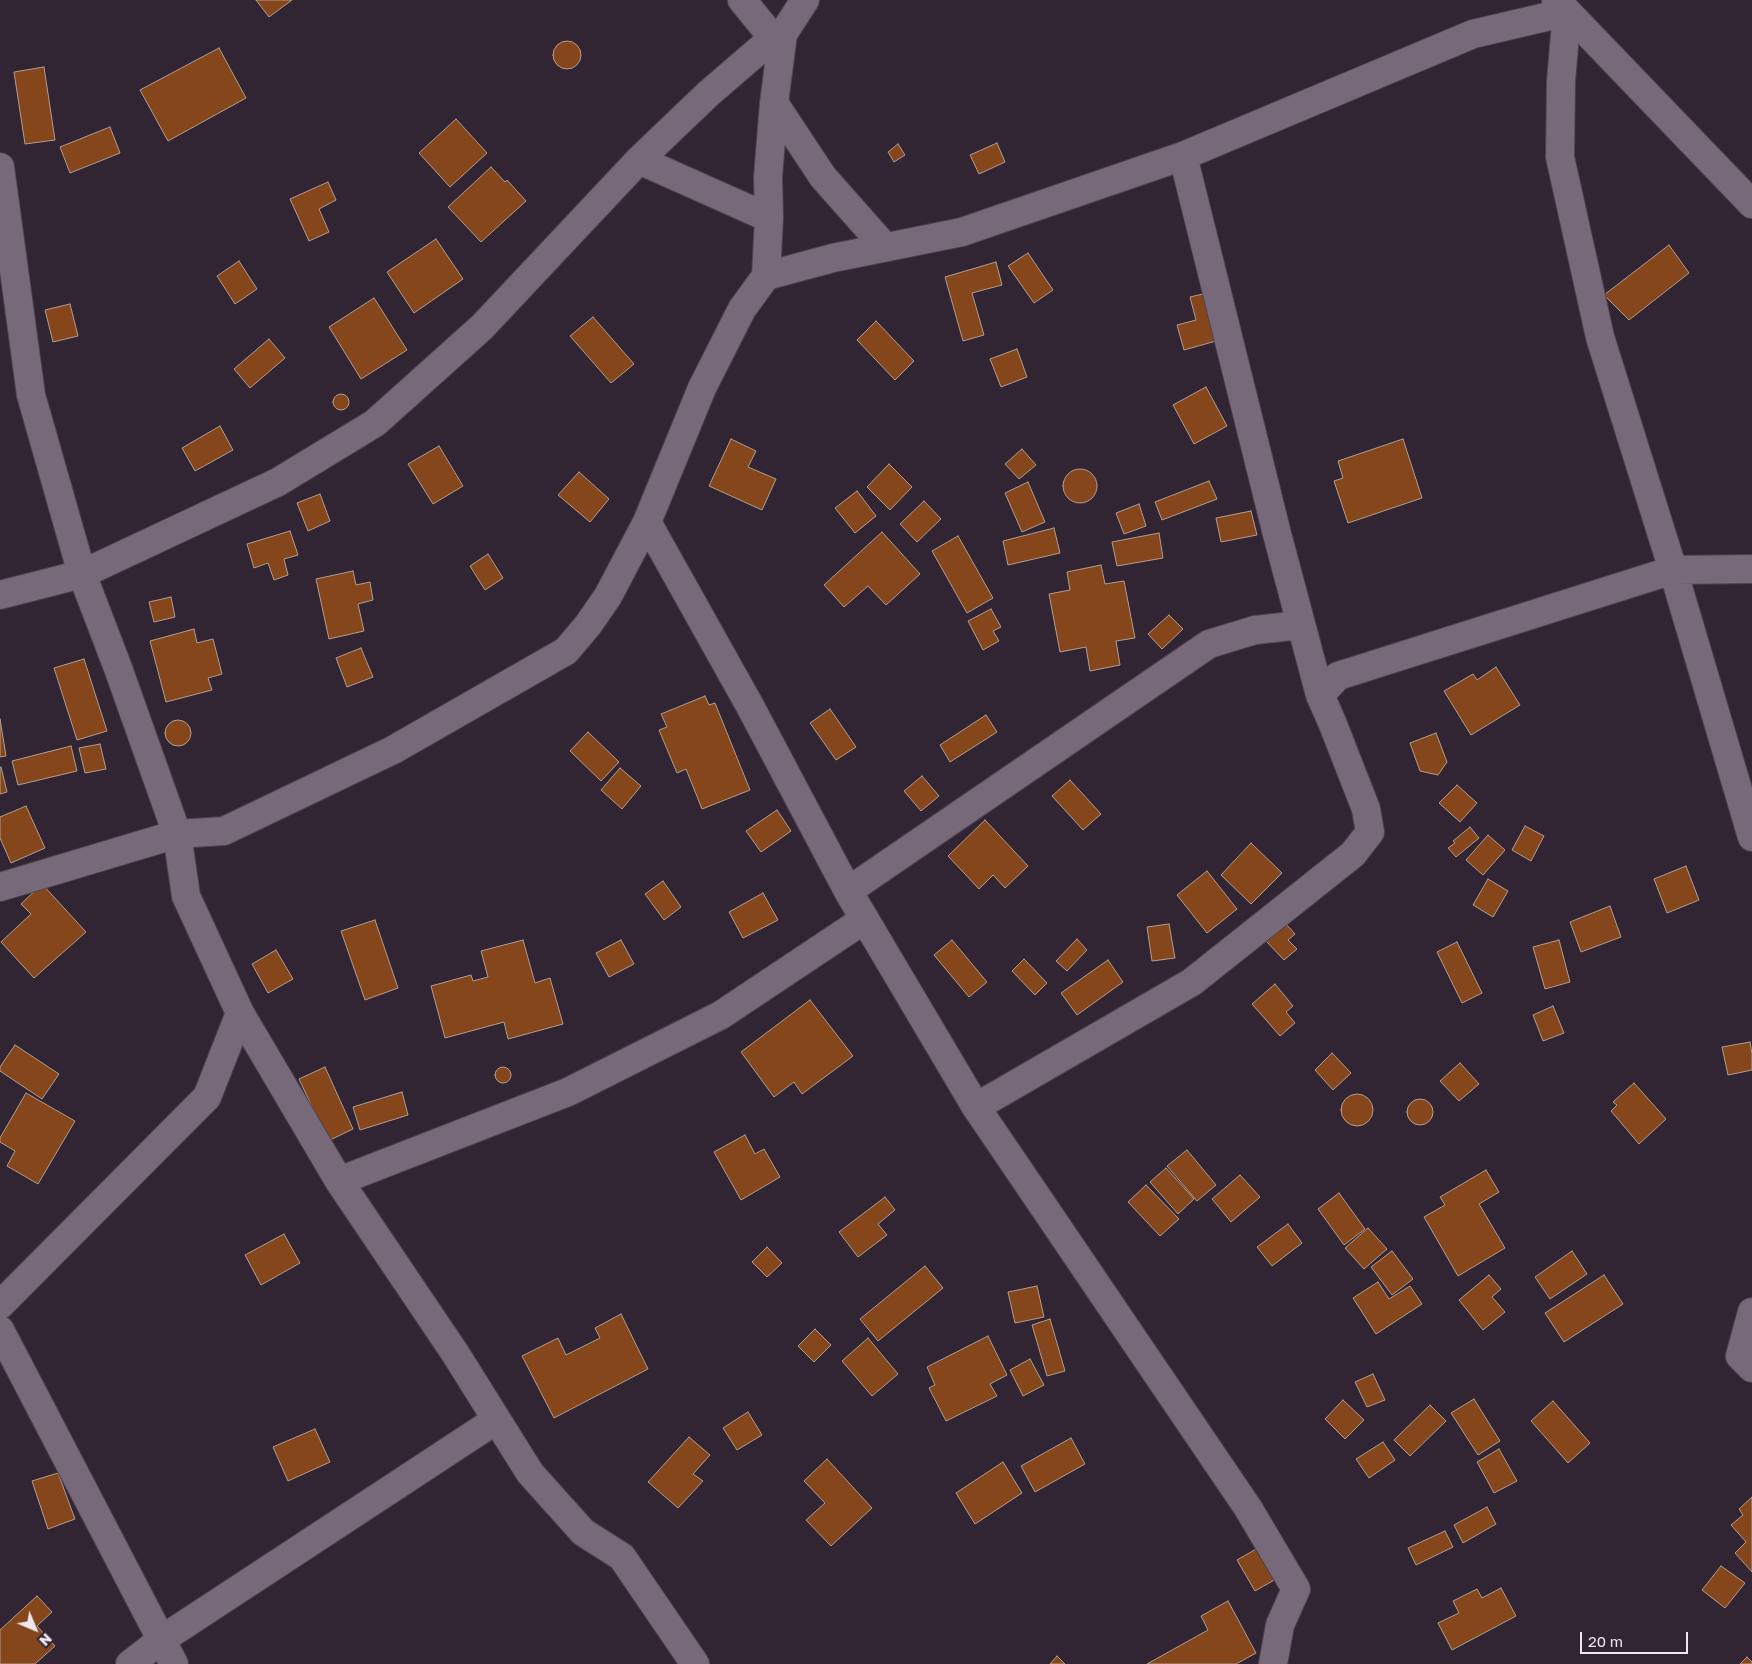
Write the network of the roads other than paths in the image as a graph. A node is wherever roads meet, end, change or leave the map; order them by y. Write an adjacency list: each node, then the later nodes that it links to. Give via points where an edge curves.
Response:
1 (742, 0): 4 (street)
2 (805, 0): 4 (street)
3 (1562, 6): 6 (street, via 1473,34); 9 (street); 15 (street, via 1560,157 1600,337)
4 (778, 36): 5 (street); 7 (street, via 708,94)
5 (774, 103): 10 (street, via 768,177); 11 (street, via 822,177)
6 (1183, 156): 11 (street, via 962,232); 18 (street)
7 (639, 160): 10 (street); 16 (street, via 482,327 375,423 278,482)
8 (0, 167): 16 (street, via 31,395)
9 (1752, 204)
10 (769, 218): 12 (street)
11 (885, 248): 12 (street)
12 (766, 276): 13 (street, via 742,308 702,388)
13 (647, 522): 20 (street, via 608,596 566,651 393,750 224,832); 23 (street)
14 (1752, 569): 15 (street)
15 (1673, 570): 19 (street, via 1338,676); 21 (street)
16 (82, 574): 17 (street); 20 (street)
17 (0, 595)
18 (1301, 626): 19 (street); 23 (street, via 1255,630 1209,644)
19 (1320, 695): 26 (street, via 1366,809 1370,832 1353,854 1192,982)
20 (177, 834): 22 (street); 25 (street, via 186,896)
21 (1752, 837)
22 (0, 887)
23 (848, 891): 24 (street)
24 (865, 919): 26 (street); 27 (street, via 721,1015 568,1092)
25 (240, 1013): 27 (street); 28 (street, via 207,1097)
26 (976, 1107): 37 (street, via 1248,1508 1296,1589 1280,1624)
27 (339, 1181): 32 (street, via 455,1353)
28 (0, 1305)
29 (1752, 1312): 31 (street, via 1740,1356)
30 (0, 1330): 33 (street)
31 (1752, 1368)
32 (496, 1420): 33 (street); 36 (street, via 530,1473 583,1532 622,1557)
33 (161, 1640): 34 (street); 35 (street)
34 (130, 1664)
35 (174, 1664)
36 (695, 1664)
37 (1272, 1664)

